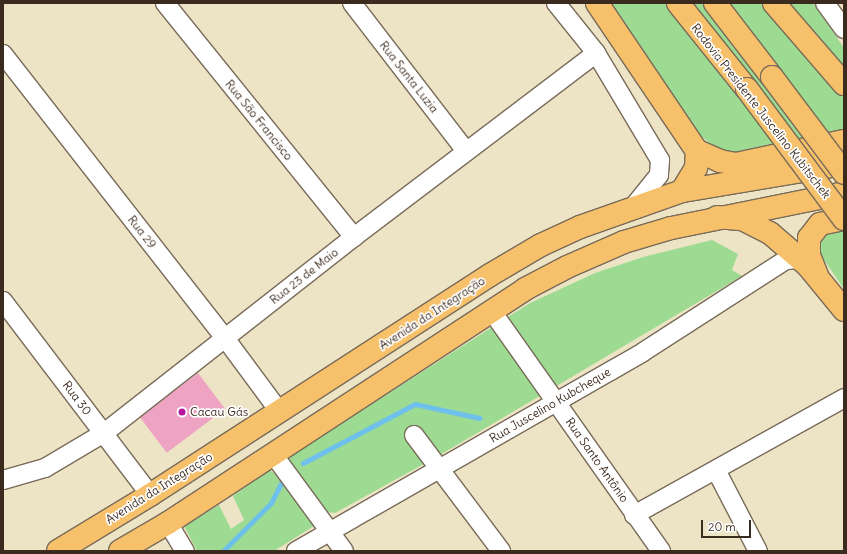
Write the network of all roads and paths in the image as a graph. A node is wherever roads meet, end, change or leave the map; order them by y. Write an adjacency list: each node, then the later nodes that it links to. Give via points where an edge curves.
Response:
1 (165, 3): 21 (street, Rua São Francisco)
2 (352, 3): 12 (street, Rua Santa Luzia)
3 (556, 3): 8 (street)
4 (597, 3): 13 (main road)
5 (678, 3): 20 (main road, Rodovia Presidente Juscelino Kubitschek, bridge, via 747,89)
6 (715, 3): 15 (main road, bridge)
7 (774, 3): 10 (main road)
8 (596, 53): 12 (street, Rua 23 de Maio); 18 (street, via 660,160 659,175)
9 (3, 54): 27 (street, Rua 29)
10 (844, 84)
11 (844, 141): 13 (main road, via 736,164 720,162)
12 (466, 151): 21 (street, Rua 23 de Maio)
13 (697, 151): 16 (main road, via 696,168)
14 (844, 164): 16 (main road, Avenida da Integração)
15 (844, 173)
16 (682, 191): 18 (main road, Avenida da Integração)
17 (844, 194): 19 (main road)
18 (633, 207): 30 (main road, Avenida da Integração, via 541,245)
19 (717, 217): 22 (main road, via 742,219 756,224 770,232); 25 (main road, via 671,228 595,253 525,289)
20 (844, 219): 23 (main road, via 820,224 809,238 809,255)
21 (354, 237): 27 (street, Rua 23 de Maio)
22 (800, 259): 23 (main road); 29 (street, Rua Juscelino Kubcheque, via 786,260 642,352)
23 (818, 277): 26 (main road)
24 (3, 301): 31 (street, Rua 30)
25 (491, 310): 29 (street, Rua Santo Antônio); 33 (main road)
26 (844, 310)
27 (225, 338): 30 (street, Rua 29); 31 (street, Rua 23 de Maio)
28 (844, 398): 35 (street)
29 (556, 402): 34 (street, Rua Juscelino Kubcheque); 38 (street, Rua Santo Antônio)
30 (279, 411): 37 (main road, Avenida da Integração)
31 (104, 433): 36 (street, Rua 23 de Maio, via 45,468); 37 (street, Rua 30)
32 (414, 435): 34 (street)
33 (273, 454): 39 (main road); 40 (street)
34 (438, 468): 40 (street, Rua Juscelino Kubcheque); 46 (street)
35 (716, 470): 38 (street); 48 (street)
36 (3, 480)
37 (150, 495): 41 (main road, Avenida da Integração)
38 (634, 515): 47 (street, Rua Santo Antônio)
39 (168, 523): 42 (main road); 43 (street)
40 (329, 530): 44 (street, Rua Juscelino Kubcheque); 45 (street)
41 (58, 551)
42 (120, 551)
43 (185, 551)
44 (296, 551)
45 (344, 551)
46 (501, 551)
47 (661, 551)
48 (758, 551)

